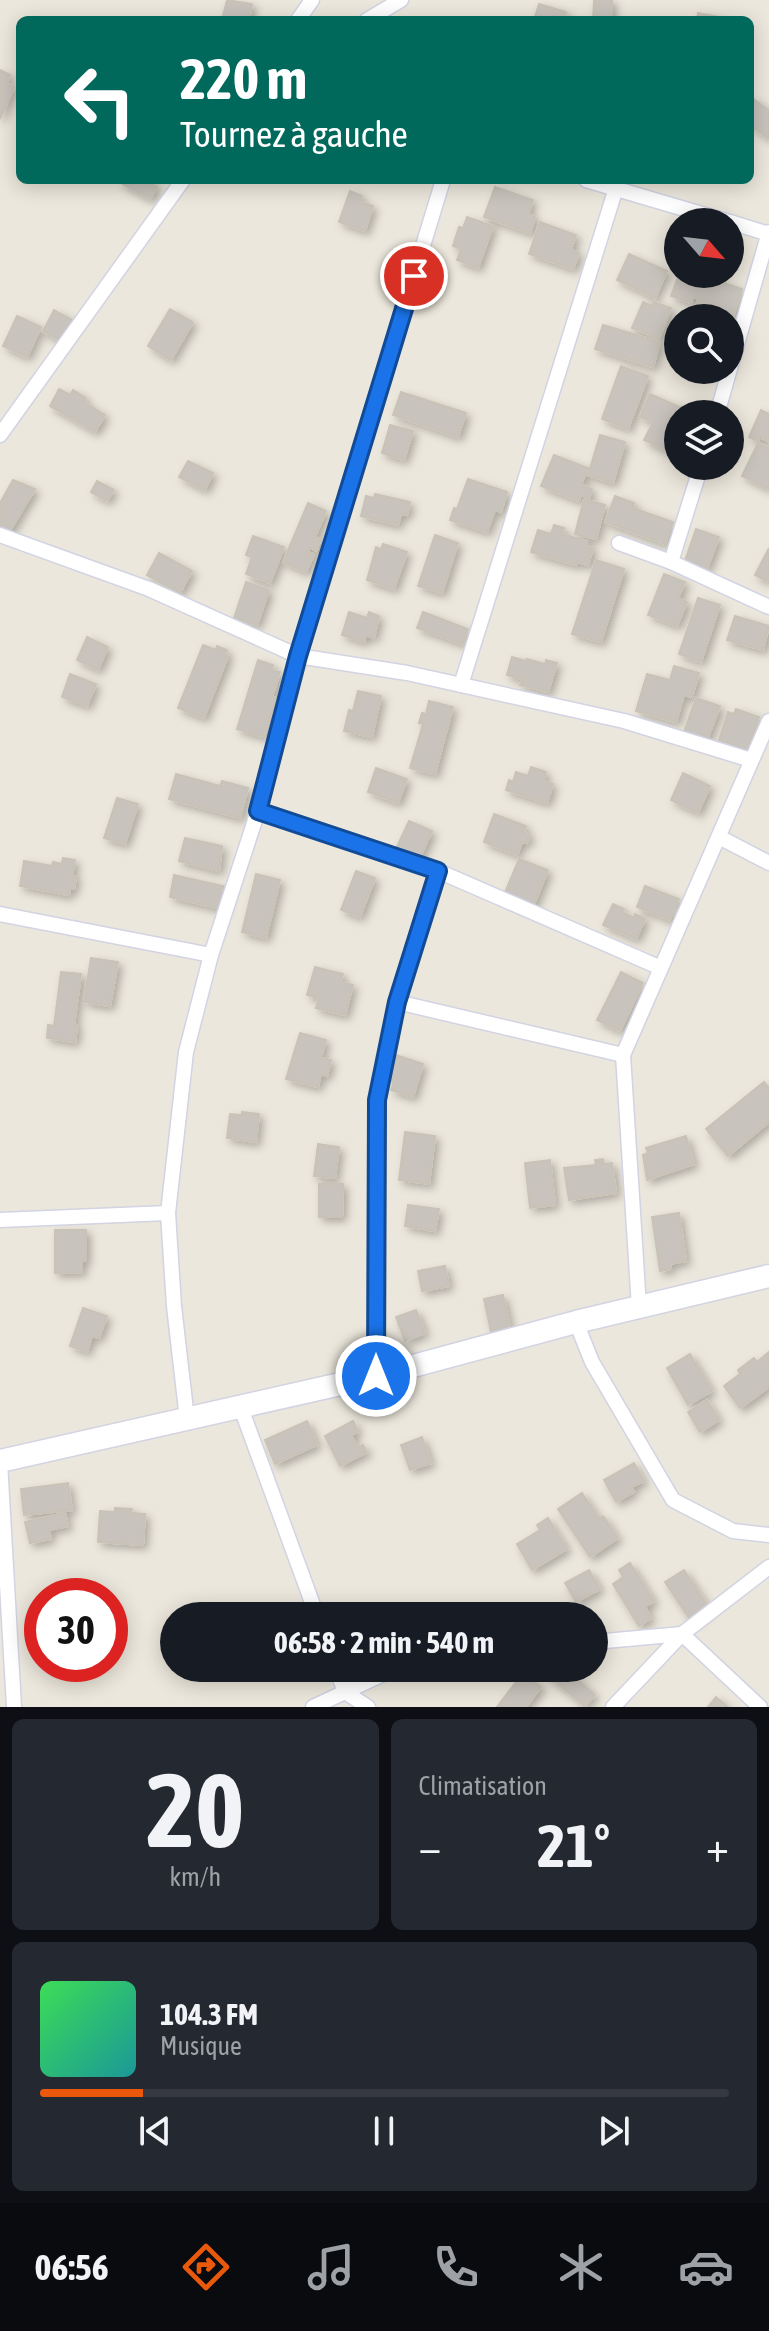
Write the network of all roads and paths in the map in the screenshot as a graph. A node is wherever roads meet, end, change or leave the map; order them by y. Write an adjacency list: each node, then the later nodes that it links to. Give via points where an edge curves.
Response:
1 (401, 0): 2 (street)
2 (374, 16)
3 (180, 184): 12 (street)
4 (442, 184): 19 (street)
5 (601, 184): 6 (street)
6 (616, 188): 7 (street); 20 (street)
7 (682, 208)
8 (744, 226): 9 (street)
9 (769, 233): 10 (street)
10 (721, 400)
11 (0, 405): 12 (street)
12 (15, 413): 13 (street)
13 (0, 435)
14 (697, 480): 17 (street)
15 (0, 535): 19 (street, via 149,589)
16 (619, 543): 17 (street)
17 (671, 562): 18 (street)
18 (769, 607)
19 (298, 656): 20 (street); 23 (street)
20 (461, 685): 22 (street, via 624,721)
21 (769, 721): 22 (street)
22 (751, 760): 24 (street)
23 (258, 811): 26 (street); 28 (street)
24 (719, 837): 25 (street); 29 (street)
25 (769, 863)
26 (438, 871): 29 (street); 30 (street)
27 (0, 914): 28 (street)
28 (211, 955): 32 (street, via 186,1052)
29 (661, 968): 31 (street)
30 (397, 1002): 31 (street); 37 (street, via 377,1100)
31 (623, 1055): 35 (street)
32 (168, 1213): 33 (street); 39 (street)
33 (0, 1220)
34 (769, 1276): 35 (main road)
35 (639, 1307): 36 (main road)
36 (576, 1322): 37 (main road); 41 (street, via 592,1362 673,1500 733,1531)
37 (376, 1376): 38 (main road)
38 (241, 1408): 39 (main road); 43 (street)
39 (187, 1419): 40 (main road)
40 (0, 1462): 49 (street)
41 (769, 1535)
42 (769, 1567): 44 (street)
43 (312, 1602)
44 (682, 1634): 45 (street); 52 (street); 53 (street)
45 (608, 1641)
46 (341, 1682): 48 (street)
47 (366, 1682): 48 (street)
48 (345, 1692): 50 (street); 51 (street)
49 (14, 1707)
50 (313, 1707)
51 (368, 1707)
52 (613, 1707)
53 (760, 1707)

